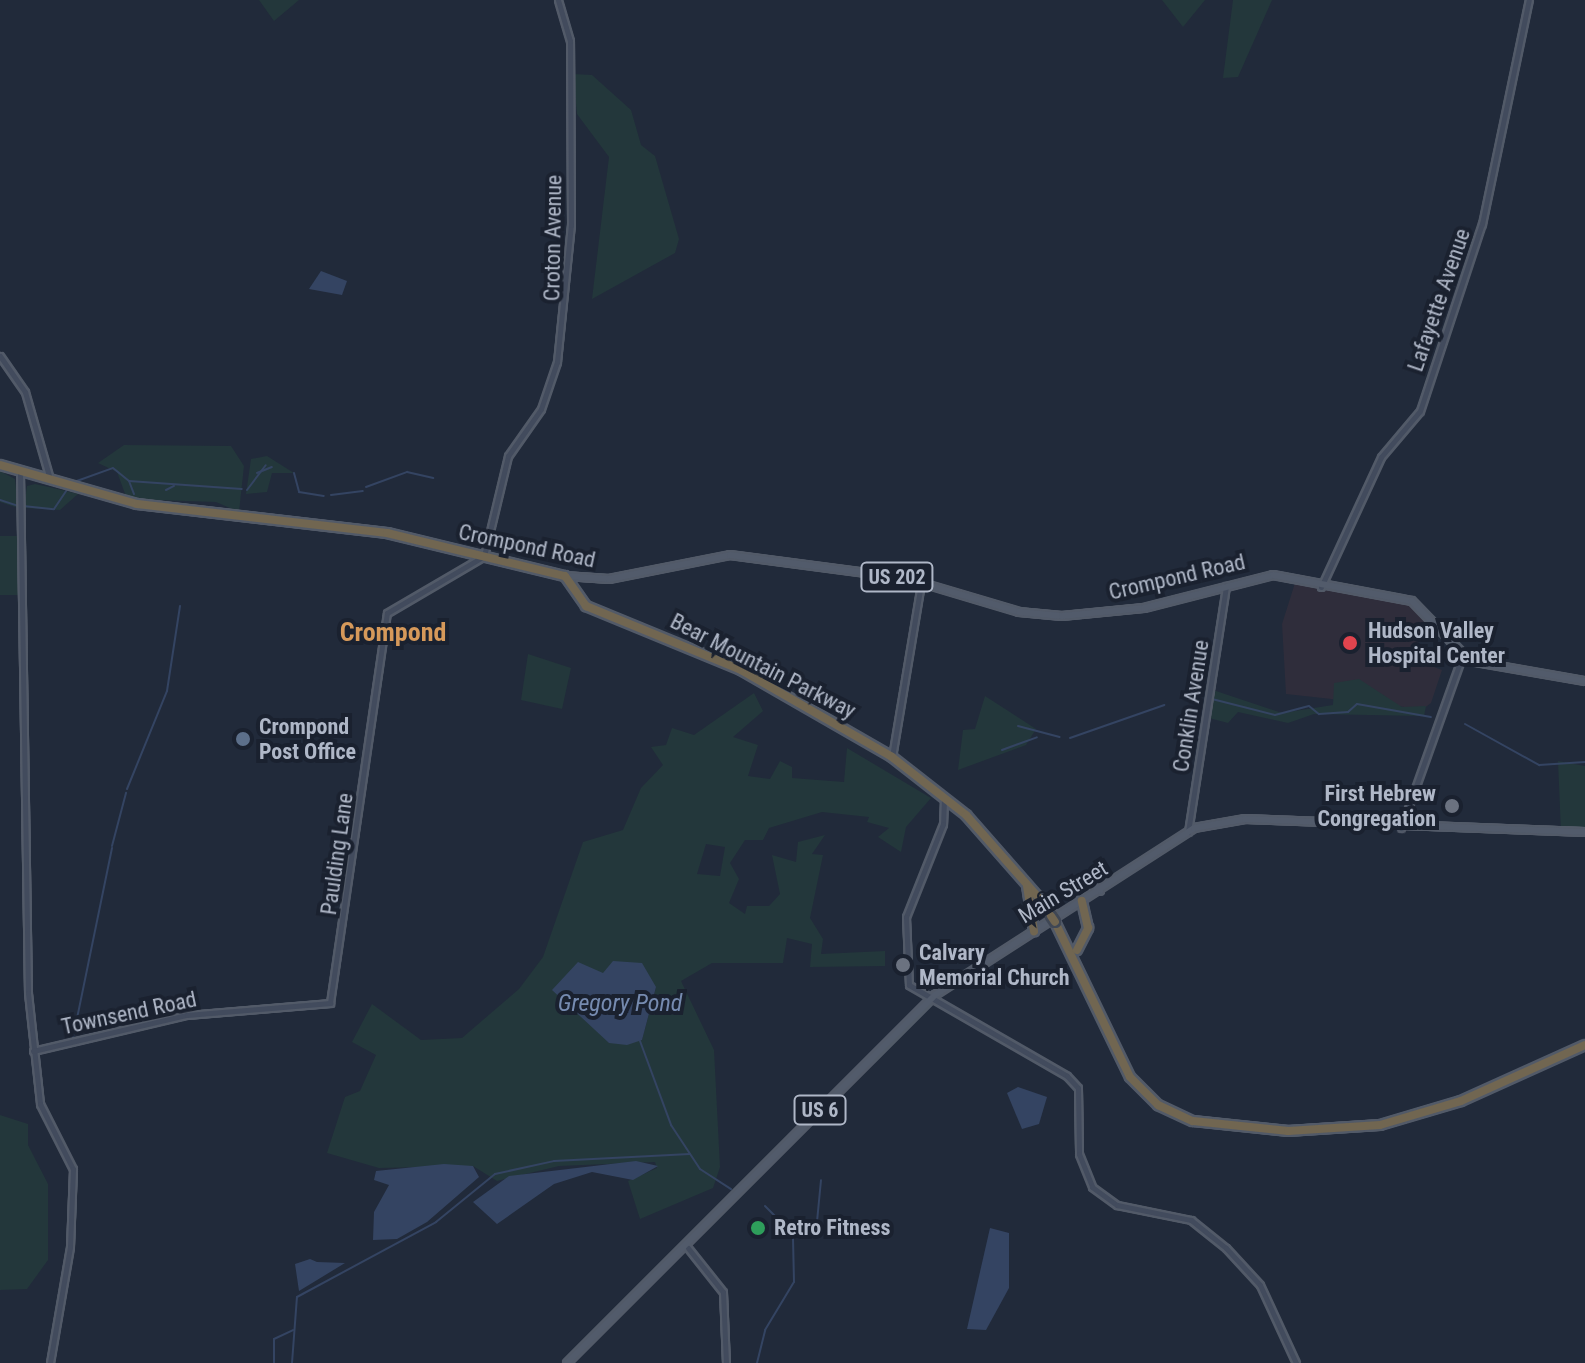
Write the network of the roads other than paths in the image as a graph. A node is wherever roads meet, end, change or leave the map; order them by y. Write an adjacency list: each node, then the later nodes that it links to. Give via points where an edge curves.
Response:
1 (558, 0): 7 (street, Croton Avenue, via 570,45 569,297 554,372 506,460)
2 (1529, 0): 11 (street, Lafayette Avenue, via 1482,224 1420,411 1381,457)
3 (0, 356): 6 (street, via 25,392)
4 (0, 465): 5 (highway, Crompond Road / US 202)
5 (20, 473): 6 (highway, Crompond Road / US 202); 30 (street)
6 (49, 483): 7 (highway, Crompond Road / US 202, via 144,506 361,529)
7 (484, 556): 8 (highway, Crompond Road / US 202); 28 (street, Paulding Lane, via 387,613)
8 (565, 576): 9 (main road, Crompond Road / US 202, via 609,579 724,555); 14 (highway, Bear Mountain Parkway, via 586,606 754,677)
9 (921, 583): 10 (main road, Crompond Road / US 202, via 1019,612 1062,616 1144,608); 14 (street)
10 (1226, 586): 11 (main road, Crompond Road / US 202, via 1273,575); 18 (street, Conklin Avenue)
11 (1321, 587): 12 (main road, Crompond Road / US 202, via 1417,603)
12 (1462, 657): 13 (main road); 17 (street)
13 (1585, 681)
14 (892, 757): 15 (highway, Bear Mountain Parkway)
15 (944, 796): 16 (highway, Bear Mountain Parkway); 24 (highway, Bear Mountain Parkway)
16 (949, 808): 23 (highway, Bear Mountain Parkway, via 1027,885); 27 (street, via 906,921 907,981)
17 (1401, 828): 18 (main road, Main Street / US 6, via 1232,819); 19 (main road, Main Street / US 6)
18 (1188, 832): 21 (main road, Main Street / US 6)
19 (1585, 832)
20 (1087, 877): 21 (main road)
21 (1100, 891): 22 (main road, Main Street / US 6)
22 (1082, 901): 25 (main road, Main Street / US 6); 26 (highway, via 1088,932)
23 (1035, 903): 24 (highway, Bear Mountain Parkway); 25 (highway)
24 (1054, 918): 26 (highway, Bear Mountain Parkway); 29 (highway, Bear Mountain Parkway, via 1135,1083 1164,1109 1200,1122 1304,1131 1394,1122)
25 (1034, 931): 27 (main road, Main Street / US 6)
26 (1077, 950): 29 (highway, Bear Mountain Parkway, via 1137,1080 1168,1107 1206,1120 1296,1128 1386,1120 1459,1098)
27 (928, 1002): 31 (main road, Main Street / US 6); 35 (street, via 1067,1076 1078,1088 1079,1154 1092,1187 1117,1205 1191,1220 1226,1248 1260,1285)
28 (329, 1004): 30 (street, Townsend Road, via 187,1015)
29 (1585, 1044)
30 (33, 1051): 32 (street, via 40,1104 73,1169 70,1247)
31 (688, 1248): 33 (main road, Main Street / US 6); 34 (street, via 723,1292)
32 (50, 1363)
33 (567, 1363)
34 (726, 1363)
35 (1296, 1363)

